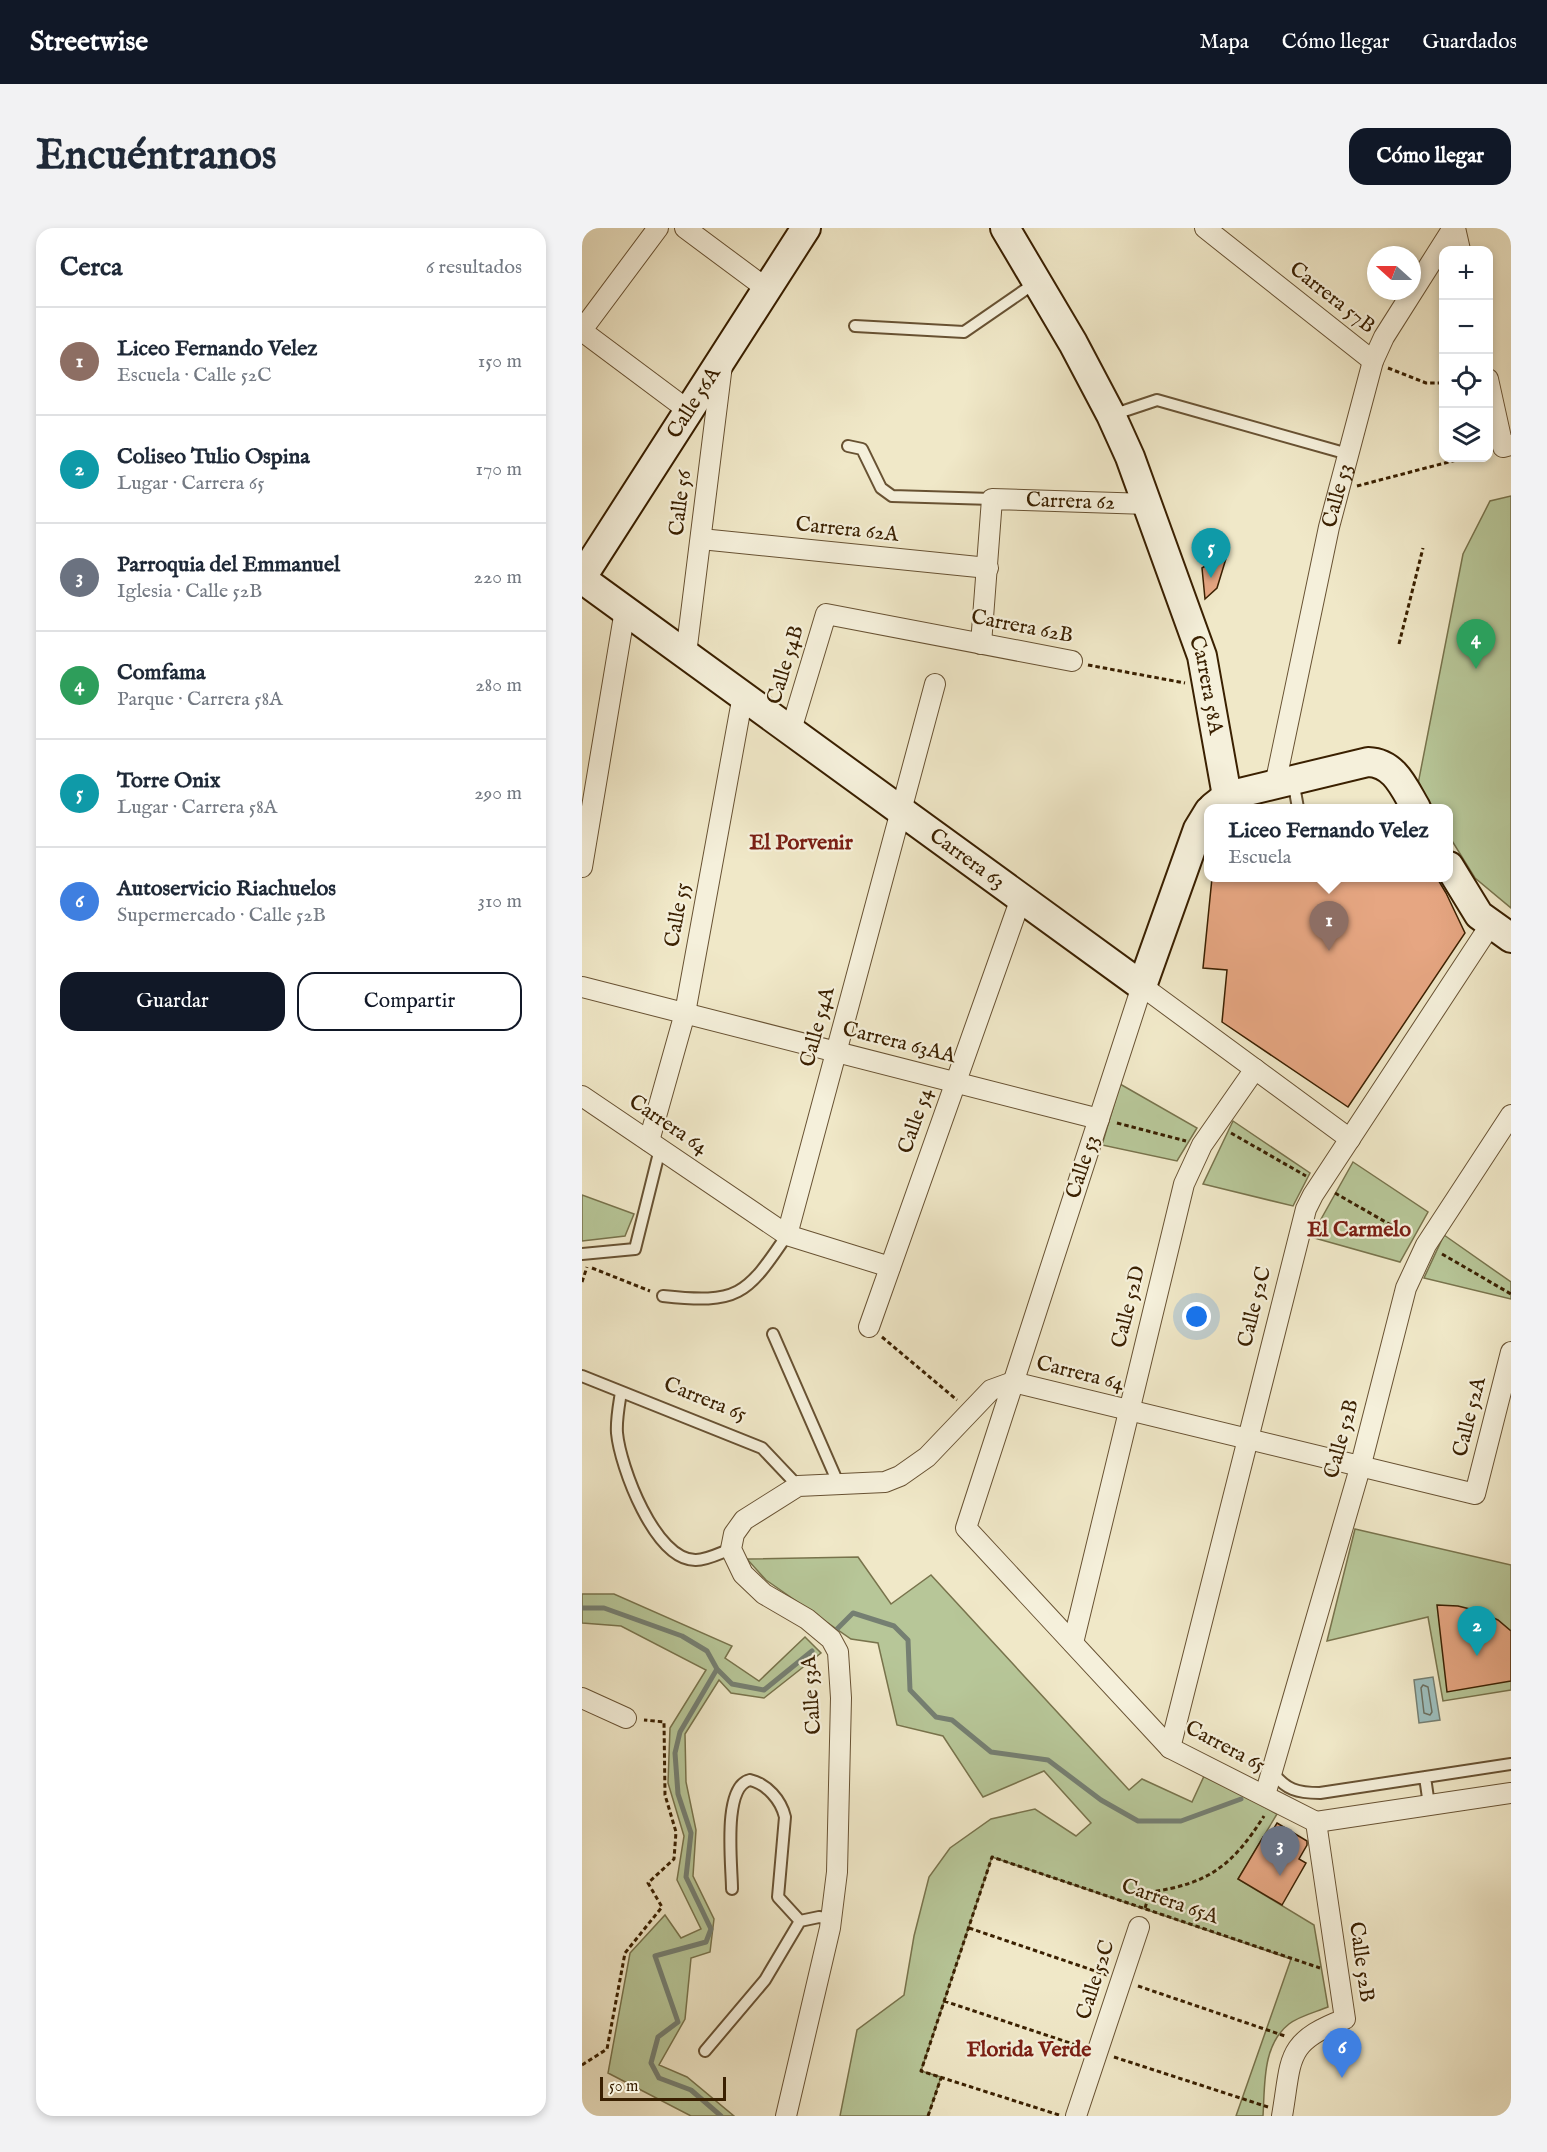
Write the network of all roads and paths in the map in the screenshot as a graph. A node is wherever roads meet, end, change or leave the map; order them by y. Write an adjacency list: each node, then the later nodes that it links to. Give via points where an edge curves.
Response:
1 (658, 228): 11 (street)
2 (686, 228): 9 (street)
3 (806, 228): 9 (street, Calle 56A)
4 (1005, 228): 8 (street, Carrera 58A)
5 (1205, 228): 13 (street, Carrera 57B)
6 (1454, 228): 7 (street); 13 (street, Calle 53, via 1384,337)
7 (1459, 246)
8 (1037, 281): 10 (lane, via 964,332); 17 (street, Carrera 58A)
9 (767, 289): 12 (street, Calle 56A)
10 (855, 326)
11 (582, 331): 16 (street)
12 (723, 358): 16 (street, Calle 56A); 25 (street, Calle 56)
13 (1373, 362): 14 (path, via 1426,383); 20 (street, Calle 53)
14 (1439, 383)
15 (1493, 397): 19 (street)
16 (688, 411): 28 (street, Calle 56A)
17 (1111, 415): 20 (lane, via 1157,400); 24 (street, Carrera 58A)
18 (848, 446): 23 (lane, via 862,449 881,488 892,496)
19 (1507, 446)
20 (1348, 454): 22 (street, Calle 53)
21 (1449, 462): 22 (path)
22 (1338, 491): 39 (street, Calle 53)
23 (992, 500): 24 (street, Carrera 62); 27 (street)
24 (1148, 504): 36 (street, Carrera 58A, via 1196,636)
25 (701, 539): 27 (street, Carrera 62A); 33 (street, Calle 56)
26 (1424, 548): 32 (path)
27 (988, 568): 31 (street)
28 (582, 578): 29 (street, Carrera 63)
29 (625, 610): 33 (street, Carrera 63); 46 (street)
30 (826, 614): 31 (street, Carrera 62B); 38 (street, Calle 54B)
31 (981, 644): 34 (street, Carrera 62B)
32 (1398, 644)
33 (686, 654): 37 (street, Carrera 63)
34 (1072, 661): 36 (path, Carrera 62B)
35 (935, 684): 44 (street, Calle 54A)
36 (1208, 688): 40 (street, Carrera 58A)
37 (743, 695): 38 (street, Carrera 63); 52 (street, Calle 55)
38 (791, 730): 44 (street, Carrera 63)
39 (1284, 782): 41 (street); 42 (lane); 43 (street, via 1368,762 1395,773)
40 (1216, 804)
41 (1219, 804)
42 (1296, 804)
43 (1414, 804)
44 (901, 810): 48 (street, Carrera 63); 53 (street, Calle 54A)
45 (1204, 821): 50 (street, Calle 53)
46 (582, 863)
47 (1453, 873): 49 (street, via 1470,903)
48 (1021, 898): 50 (street, Carrera 63); 55 (street, Calle 54)
49 (1501, 931): 60 (street, Calle 52C)
50 (1142, 986): 54 (street, Carrera 63); 58 (street, Calle 53)
51 (582, 987): 52 (street, Carrera 63AA)
52 (685, 1013): 53 (street, Carrera 63AA); 61 (street, Calle 55)
53 (836, 1052): 55 (street, Carrera 63AA); 64 (street, Calle 54A)
54 (1255, 1069): 59 (street, Calle 52D); 60 (street, Carrera 63)
55 (955, 1082): 58 (street, Carrera 63AA); 69 (street, Calle 54)
56 (582, 1096): 61 (street, Carrera 64)
57 (1511, 1115): 65 (street, Calle 52B)
58 (1099, 1119): 62 (path); 77 (street, Calle 53)
59 (1216, 1124): 62 (street, Calle 52D); 63 (path)
60 (1350, 1139): 63 (street, Calle 52C)
61 (655, 1145): 64 (street, Carrera 64); 66 (lane, Calle 55, via 635,1249)
62 (1202, 1145): 80 (street, Calle 52D, via 1184,1184)
63 (1320, 1184): 65 (path); 81 (street, Calle 52C, via 1300,1229)
64 (787, 1235): 69 (street, Carrera 64); 72 (lane, Calle 54A, via 765,1267 737,1293 718,1300)
65 (1426, 1245): 71 (path); 82 (street, Calle 52B, via 1406,1288)
66 (582, 1254)
67 (582, 1264): 68 (path)
68 (588, 1266): 70 (path); 72 (path)
69 (890, 1267): 73 (street, Calle 54)
70 (582, 1282)
71 (1511, 1294)
72 (663, 1296)
73 (869, 1327): 79 (path)
74 (773, 1334): 83 (lane)
75 (1511, 1352): 85 (street, Calle 52A)
76 (582, 1376): 78 (lane, Carrera 65)
77 (1013, 1383): 79 (street, Carrera 64, via 991,1389); 80 (street, Carrera 64); 86 (street, Calle 53)
78 (621, 1392): 84 (lane, Carrera 65, via 762,1448); 87 (lane, via 617,1432 627,1478 667,1547 696,1560)
79 (970, 1411): 83 (street, Carrera 64, via 927,1457 900,1476 885,1482)
80 (1129, 1411): 81 (street, Carrera 64); 88 (street, Calle 52D)
81 (1247, 1440): 82 (street, Carrera 64); 91 (street, Calle 52C)
82 (1360, 1468): 85 (street, Carrera 64); 93 (street, Calle 52B)
83 (839, 1485): 84 (street, Carrera 64)
84 (798, 1486): 87 (street, via 744,1520 734,1534)
85 (1475, 1494)
86 (966, 1528): 88 (street, Carrera 65)
87 (731, 1549): 101 (street, Calle 53A, via 743,1574 764,1594 807,1619 831,1639 838,1652 841,1698 837,1872)
88 (1073, 1643): 91 (street, Carrera 65)
89 (582, 1698): 90 (street)
90 (626, 1718): 105 (path, via 664,1722 665,1795 676,1832 675,1859 648,1882 662,1907 625,1953 607,2049)
91 (1170, 1748): 96 (street, Carrera 65)
92 (1511, 1764): 94 (lane)
93 (1272, 1771): 94 (lane, via 1280,1782 1300,1793); 96 (street, Calle 52B)
94 (1425, 1777): 97 (lane)
95 (1511, 1793): 97 (street)
96 (1269, 1798): 98 (street, Carrera 65); 100 (path, via 1244,1848 1209,1875 1178,1888 1150,1892)
97 (1429, 1805): 98 (street)
98 (1316, 1822): 103 (street, Calle 52B)
99 (732, 1889): 102 (lane, via 731,1813 739,1786 750,1780 767,1787 783,1809 778,1897)
100 (1142, 1918): 103 (path, Carrera 65A); 106 (path, Carrera 65A, via 992,1857 921,2071); 110 (street, Calle 52C)
101 (831, 1919): 102 (lane); 107 (street, Calle 53A)
102 (800, 1921): 104 (lane, via 765,1980)
103 (1339, 1975): 111 (street, Calle 52B, via 1346,2019 1311,2035 1295,2052 1289,2065)
104 (705, 2051)
105 (582, 2065)
106 (941, 2077): 108 (path); 109 (path)
107 (786, 2116)
108 (928, 2116)
109 (1060, 2116)
110 (1076, 2116)
111 (1282, 2116)

